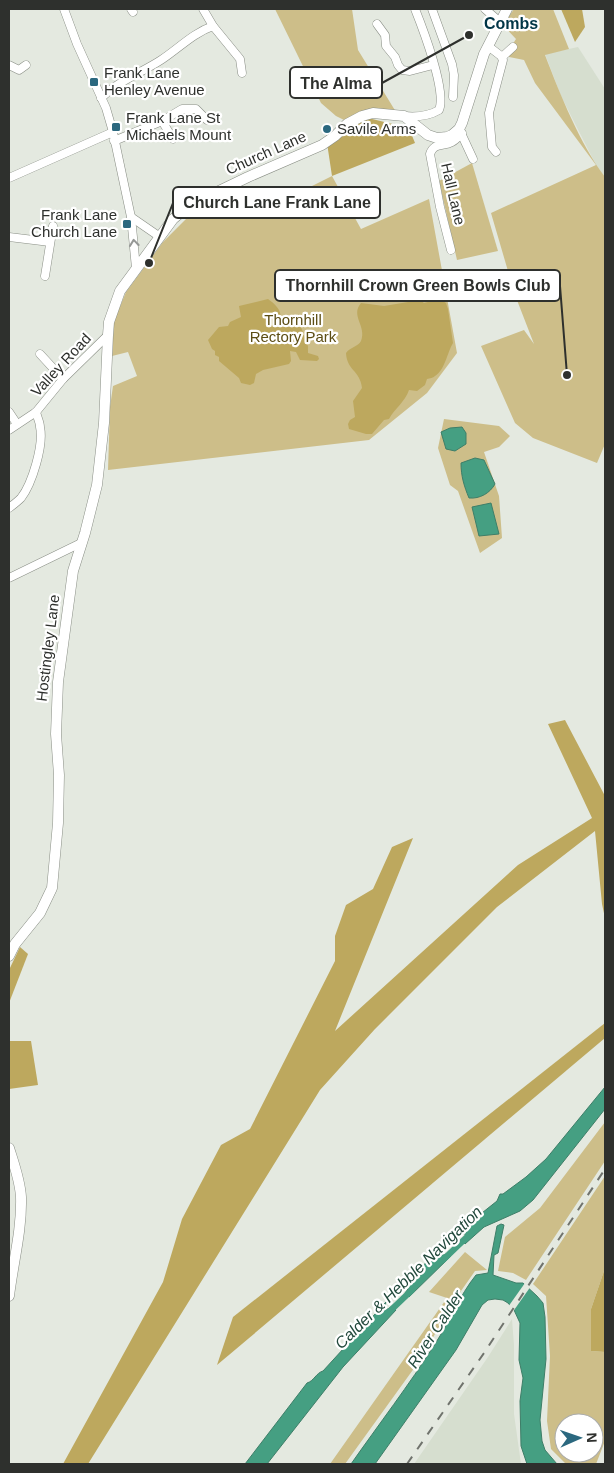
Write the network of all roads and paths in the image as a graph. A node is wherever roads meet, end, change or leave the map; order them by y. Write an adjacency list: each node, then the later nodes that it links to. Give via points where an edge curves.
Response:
1 (64, 9): 17 (street)
2 (203, 9): 8 (street)
3 (415, 9): 13 (street)
4 (432, 9): 16 (street, via 458,80)
5 (485, 9): 6 (street)
6 (504, 13): 9 (main road)
7 (377, 24): 13 (street, via 385,35 386,46 402,70)
8 (213, 26): 15 (street, via 240,59); 17 (street, via 110,89)
9 (488, 46): 11 (street); 21 (main road)
10 (513, 47): 11 (street)
11 (502, 57): 25 (street, via 489,113 492,146)
12 (26, 65): 14 (street, via 19,70)
13 (433, 65): 18 (street, via 442,93 439,110)
14 (9, 66)
15 (242, 72)
16 (453, 97)
17 (101, 98): 22 (street)
18 (404, 116): 21 (main road, via 433,138 448,137); 31 (main road, Church Lane, via 373,113 362,116 322,144 190,205 173,219)
19 (207, 120): 20 (street, via 196,109 182,109)
20 (162, 121): 23 (street); 24 (street)
21 (460, 131): 26 (street); 33 (street, Hall Lane, via 450,143 432,148 430,154)
22 (113, 132): 24 (street); 27 (street)
23 (173, 139)
24 (114, 141): 28 (street)
25 (496, 152)
26 (473, 159)
27 (9, 178)
28 (132, 217): 31 (street); 34 (street, one-way to 28)
29 (53, 226): 32 (street)
30 (9, 237): 32 (street)
31 (160, 237): 34 (main road, Church Lane)
32 (50, 242): 35 (street)
33 (451, 250)
34 (134, 270): 36 (main road, Church Lane, via 120,291)
35 (45, 276)
36 (108, 334): 38 (street, Valley Road); 44 (main road, Hostingley Lane, via 98,476)
37 (40, 354): 38 (street)
38 (64, 379): 40 (street, Valley Road)
39 (9, 412): 41 (street)
40 (36, 412): 41 (street, Valley Road); 43 (street, via 41,427 37,458 21,498)
41 (17, 424): 42 (street, Valley Road)
42 (9, 430)
43 (9, 508)
44 (81, 543): 45 (street); 46 (main road, Hostingley Lane, via 68,601 58,682 58,823 52,888 40,913)
45 (9, 578)
46 (9, 956)
47 (9, 1148): 48 (main road, via 21,1196 20,1230)
48 (9, 1296)

